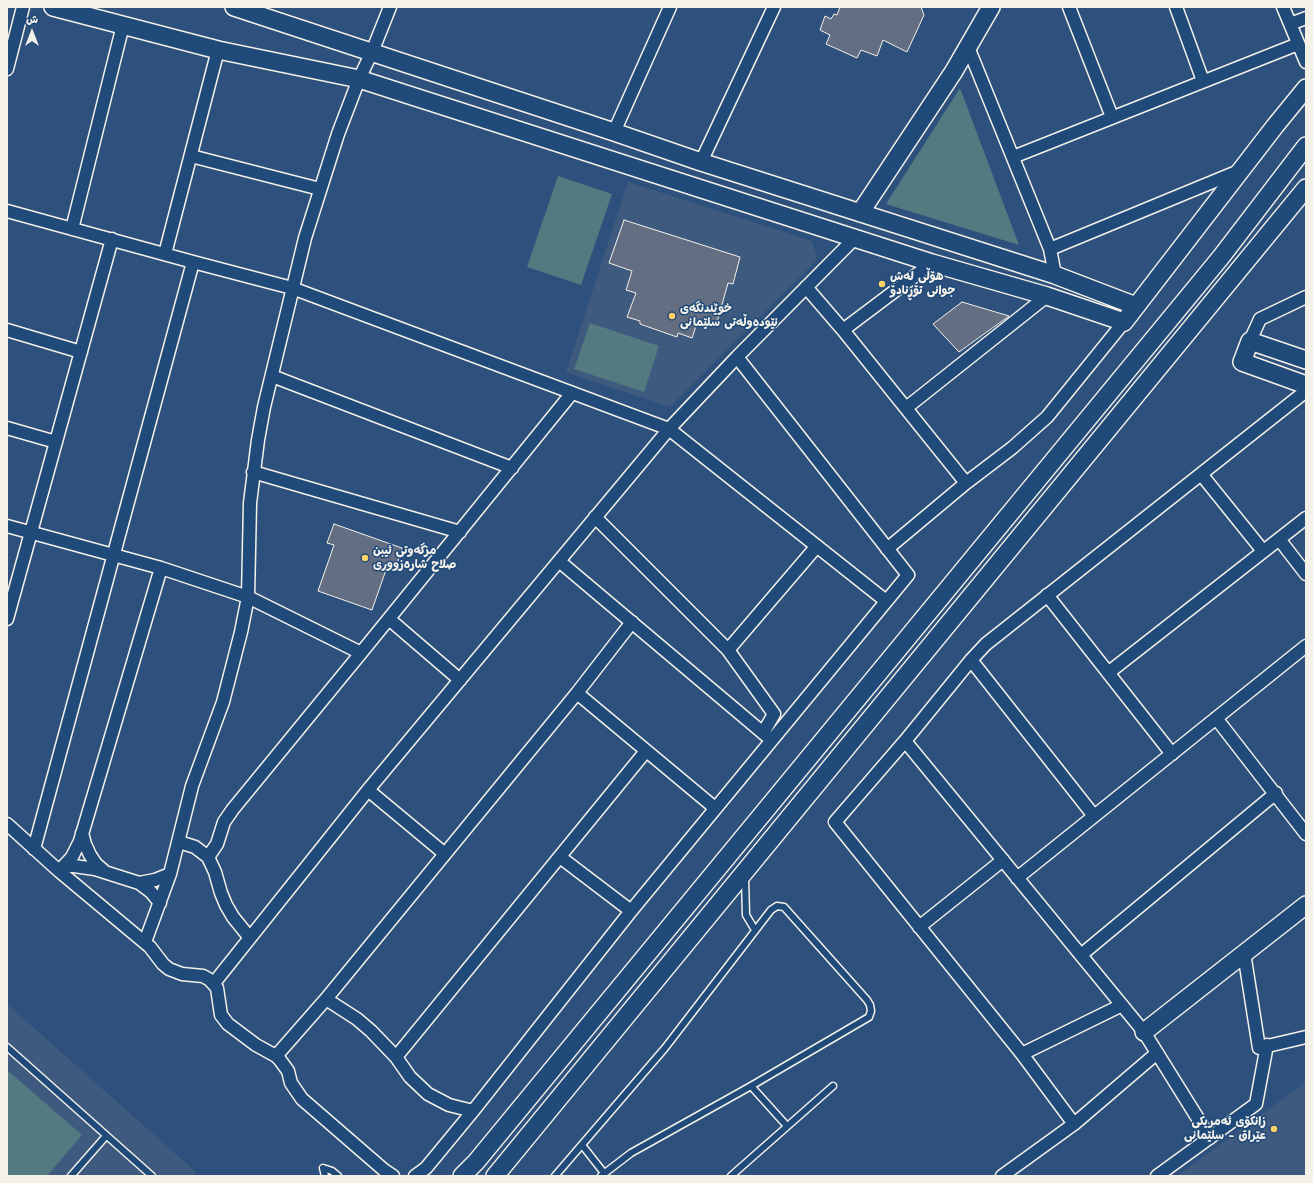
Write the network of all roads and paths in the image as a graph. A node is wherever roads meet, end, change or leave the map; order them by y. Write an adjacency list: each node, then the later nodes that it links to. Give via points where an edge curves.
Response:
1 (23, 7): 19 (street)
2 (53, 7): 13 (street)
3 (234, 7): 17 (street)
4 (390, 7): 17 (street)
5 (670, 7): 24 (street)
6 (774, 7): 28 (street)
7 (991, 7): 15 (street)
8 (1069, 7): 23 (street)
9 (1176, 7): 21 (street)
10 (1283, 7): 12 (street)
11 (1306, 18): 12 (street)
12 (1290, 24): 14 (street)
13 (123, 25): 16 (street); 36 (street)
14 (1298, 44): 18 (street); 21 (street)
15 (968, 47): 27 (street); 34 (street)
16 (218, 50): 20 (street); 26 (street)
17 (372, 52): 20 (street); 24 (street)
18 (1306, 62)
19 (7, 69)
20 (359, 79): 31 (street); 35 (street)
21 (1203, 81): 23 (street)
22 (1306, 88): 29 (street)
23 (1112, 117): 27 (street)
24 (614, 132): 28 (street)
25 (1306, 146): 153 (street, via 1221,257)
26 (191, 156): 31 (street); 40 (street)
27 (1013, 157): 39 (street)
28 (701, 162): 32 (street)
29 (1240, 171): 39 (street); 48 (street)
30 (1306, 188): 114 (street)
31 (320, 189): 45 (street)
32 (790, 190): 34 (street); 35 (street)
33 (7, 211): 36 (street)
34 (860, 213): 43 (street)
35 (780, 214): 37 (street)
36 (72, 229): 38 (street)
37 (856, 237): 42 (street); 44 (street)
38 (112, 239): 40 (street); 53 (street)
39 (1050, 249): 43 (street)
40 (165, 254): 41 (street)
41 (193, 262): 45 (street); 77 (street)
42 (932, 263): 46 (street); 51 (street)
43 (1055, 275): 46 (street); 48 (street)
44 (806, 287): 51 (street); 54 (street)
45 (292, 288): 56 (street); 59 (street)
46 (1047, 296): 49 (street); 60 (street)
47 (1306, 297): 52 (street, via 1260,319)
48 (1136, 306): 49 (street)
49 (1124, 322): 67 (street, via 1047,417)
50 (7, 330): 53 (street)
51 (843, 330): 60 (street)
52 (1250, 341): 55 (street); 57 (street, via 1242,362)
53 (81, 352): 63 (street)
54 (737, 357): 62 (street); 75 (street)
55 (1306, 360)
56 (272, 376): 64 (street); 65 (street)
57 (1306, 385)
58 (1306, 391): 66 (street)
59 (572, 393): 62 (street); 64 (street)
60 (906, 408): 67 (street)
61 (7, 428): 63 (street)
62 (669, 429): 68 (street); 74 (street)
63 (56, 442): 71 (street)
64 (512, 468): 72 (street)
65 (253, 472): 72 (street); 82 (street, via 248,535)
66 (1201, 474): 76 (street); 81 (street)
67 (966, 483): 75 (street)
68 (595, 517): 78 (street); 88 (street)
69 (1306, 518): 73 (street)
70 (7, 526): 71 (street)
71 (31, 532): 77 (street); 84 (street)
72 (460, 532): 85 (street)
73 (1279, 539): 76 (street); 80 (street)
74 (817, 546): 83 (street); 88 (street)
75 (887, 548): 83 (street, via 908,575)
76 (1263, 551): 91 (street)
77 (114, 555): 79 (street); 107 (street)
78 (559, 561): 86 (street); 92 (street)
79 (162, 568): 82 (street); 104 (street)
80 (1306, 574)
81 (1047, 595): 90 (street, via 986,644); 91 (street)
82 (248, 597): 89 (street); 106 (street, via 233,667 192,786)
83 (886, 601): 95 (street)
84 (7, 619)
85 (389, 619): 89 (street); 92 (street)
86 (632, 622): 93 (street); 95 (street)
87 (1306, 646): 94 (street)
88 (728, 650): 95 (street, via 774,714)
89 (361, 653): 109 (street, via 228,815 217,844)
90 (971, 660): 96 (street); 102 (street)
91 (1108, 673): 98 (street)
92 (460, 680): 99 (street)
93 (577, 693): 97 (street); 108 (street)
94 (1216, 718): 98 (street); 100 (street)
95 (768, 737): 101 (street)
96 (905, 741): 111 (street); 121 (street, via 835,822)
97 (646, 751): 101 (street); 110 (street)
98 (1172, 754): 102 (street)
99 (368, 790): 108 (street); 123 (street)
100 (1276, 794): 105 (street); 126 (street)
101 (715, 808): 120 (street)
102 (1094, 816): 116 (street)
103 (7, 824): 107 (street)
104 (82, 833): 112 (street, via 76,849); 113 (street, via 90,855)
105 (1306, 834)
106 (179, 842): 109 (street, via 195,847); 115 (street)
107 (34, 849): 112 (street)
108 (445, 854): 128 (street)
109 (208, 857): 123 (street, via 226,905)
110 (560, 857): 120 (street); 137 (street)
111 (1003, 860): 116 (street); 121 (street)
112 (62, 869): 113 (street, via 85,868); 124 (street)
113 (105, 872): 117 (street)
114 (745, 872): 122 (lane, via 746,915); 154 (street)
115 (170, 874): 117 (street); 118 (street)
116 (1017, 878): 126 (street)
117 (140, 883): 118 (street)
118 (160, 903): 124 (street)
119 (1306, 905): 125 (street)
120 (631, 912): 140 (street)
121 (919, 927): 135 (street)
122 (755, 930): 138 (lane, via 774,907 784,907 867,1000 871,1011 869,1017); 145 (lane, via 665,1048)
123 (250, 938): 127 (street)
124 (145, 942): 127 (street, via 169,969 182,974 203,976)
125 (1244, 954): 130 (street); 132 (street, via 1259,1048)
126 (1081, 955): 129 (street)
127 (214, 984): 136 (street, via 224,1020 252,1043)
128 (326, 999): 136 (street); 137 (street, via 357,1019)
129 (1122, 1005): 130 (street); 135 (street)
130 (1144, 1032): 134 (street)
131 (1306, 1037): 132 (street)
132 (1267, 1045): 144 (street, via 1256,1104)
133 (7, 1047): 143 (lane)
134 (1157, 1053): 141 (street); 144 (street)
135 (1022, 1054): 141 (street)
136 (276, 1056): 151 (street, via 284,1064 292,1084 302,1099)
137 (396, 1057): 140 (street, via 410,1077 428,1094 449,1105)
138 (751, 1086): 142 (lane); 146 (lane, via 631,1153)
139 (833, 1086): 142 (lane)
140 (473, 1111): 152 (street, via 426,1168)
141 (1074, 1124): 157 (street)
142 (787, 1126): 156 (lane)
143 (106, 1136): 147 (lane); 148 (lane)
144 (1210, 1138): 158 (street)
145 (582, 1145): 146 (lane); 155 (lane)
146 (603, 1174)
147 (71, 1176)
148 (152, 1176)
149 (325, 1176): 150 (lane, via 323,1168)
150 (338, 1176)
151 (393, 1176)
152 (415, 1176)
153 (462, 1176)
154 (495, 1176)
155 (555, 1176)
156 (731, 1176)
157 (1002, 1176)
158 (1157, 1176)

